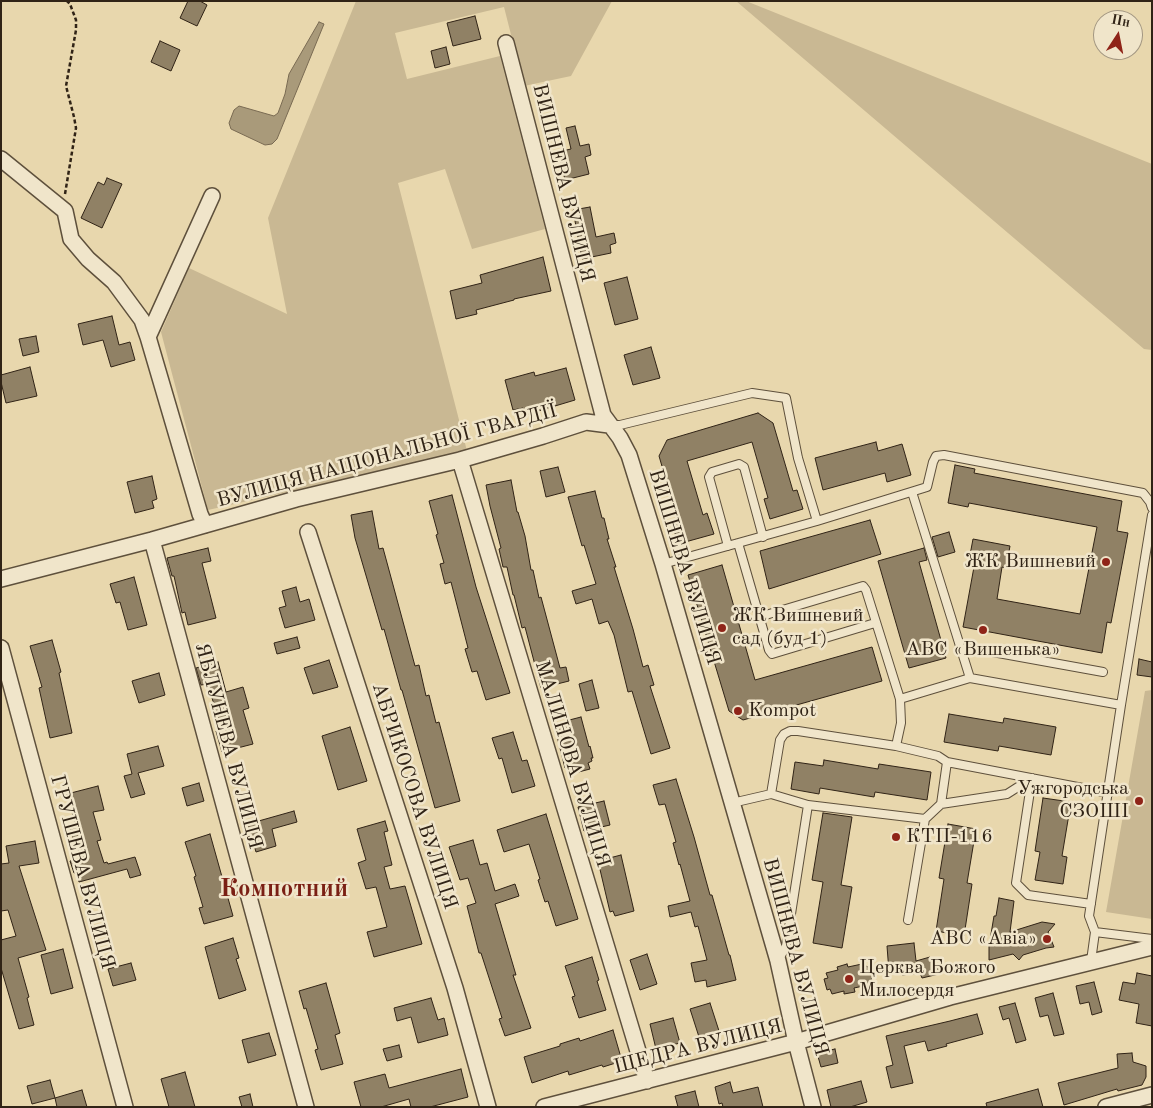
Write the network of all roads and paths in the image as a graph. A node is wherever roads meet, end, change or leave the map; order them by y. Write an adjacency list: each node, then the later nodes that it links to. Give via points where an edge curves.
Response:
1 (67, 1): 5 (path, via 76,20 66,86 76,128)
2 (506, 43): 7 (street, ВИШНЕВА ВУЛИЦЯ, via 595,387)
3 (1, 158): 5 (street)
4 (212, 196): 6 (street)
5 (64, 211): 6 (street, via 70,239 114,282 142,320)
6 (148, 337): 13 (street)
7 (609, 425): 8 (street, ВУЛИЦЯ НАЦІОНАЛЬНОЇ ГВАРДІЇ, via 586,422); 12 (lane, ВУЛИЦЯ НАЦІОНАЛЬНОЇ ГВАРДІЇ, via 752,393 786,398 798,458); 19 (street, ВИШНЕВА ВУЛИЦЯ, via 629,455)
8 (460, 460): 13 (street, ВУЛИЦЯ НАЦІОНАЛЬНОЇ ГВАРДІЇ, via 296,499); 46 (street, МАЛИНОВА ВУЛИЦЯ)
9 (912, 492): 10 (lane, via 927,487 936,456 944,455 1143,493); 12 (lane); 24 (lane)
10 (1152, 508)
11 (1152, 515): 28 (lane)
12 (817, 521): 15 (lane)
13 (205, 525): 16 (street, ВУЛИЦЯ НАЦІОНАЛЬНОЇ ГВАРДІЇ)
14 (308, 532): 50 (street, АБРИКОСОВА ВУЛИЦЯ, via 452,978)
15 (763, 537): 17 (lane); 18 (lane, via 744,467 738,464 712,472 709,478)
16 (152, 540): 20 (street, ВУЛИЦЯ НАЦІОНАЛЬНОЇ ГВАРДІЇ); 49 (street, ЯБЛУНЕВА ВУЛИЦЯ)
17 (738, 543): 18 (lane); 21 (lane)
18 (728, 546): 19 (lane)
19 (663, 564): 34 (street, ВИШНЕВА ВУЛИЦЯ)
20 (1, 579)
21 (759, 617): 22 (lane, via 772,654); 22 (lane, via 863,586)
22 (875, 623): 27 (lane)
23 (1, 648): 48 (street, ГРУШЕВА ВУЛИЦЯ)
24 (962, 651): 25 (lane, via 976,649); 26 (lane)
25 (1103, 672)
26 (970, 678): 27 (lane); 28 (lane)
27 (900, 699): 29 (lane, via 901,723)
28 (1121, 705): 32 (lane)
29 (896, 746): 30 (lane, via 938,756); 33 (lane, via 790,731 780,740)
30 (947, 762): 31 (lane); 35 (lane)
31 (1032, 778): 32 (lane); 35 (lane, via 1007,794); 38 (lane, via 1016,883 1028,895)
32 (1109, 793): 38 (lane)
33 (771, 794): 34 (lane); 36 (lane)
34 (732, 803): 43 (street, ВИШНЕВА ВУЛИЦЯ)
35 (941, 804): 37 (lane)
36 (808, 805): 37 (lane); 43 (lane, via 786,946)
37 (925, 819): 39 (lane)
38 (1091, 904): 40 (lane, via 1089,916)
39 (908, 920)
40 (1095, 932): 41 (lane); 44 (lane)
41 (1152, 939)
42 (1152, 947): 44 (street, ЩЕДРА ВУЛИЦЯ)
43 (778, 961): 45 (street, ВИШНЕВА ВУЛИЦЯ)
44 (1091, 961): 45 (street, ЩЕДРА ВУЛИЦЯ, via 950,997)
45 (796, 1042): 46 (street, ЩЕДРА ВУЛИЦЯ); 52 (street, ВИШНЕВА ВУЛИЦЯ)
46 (647, 1081): 51 (street, ЩЕДРА ВУЛИЦЯ)
47 (1152, 1095): 53 (street)
48 (125, 1107)
49 (306, 1107)
50 (488, 1107)
51 (544, 1107)
52 (813, 1107)
53 (1106, 1107)

